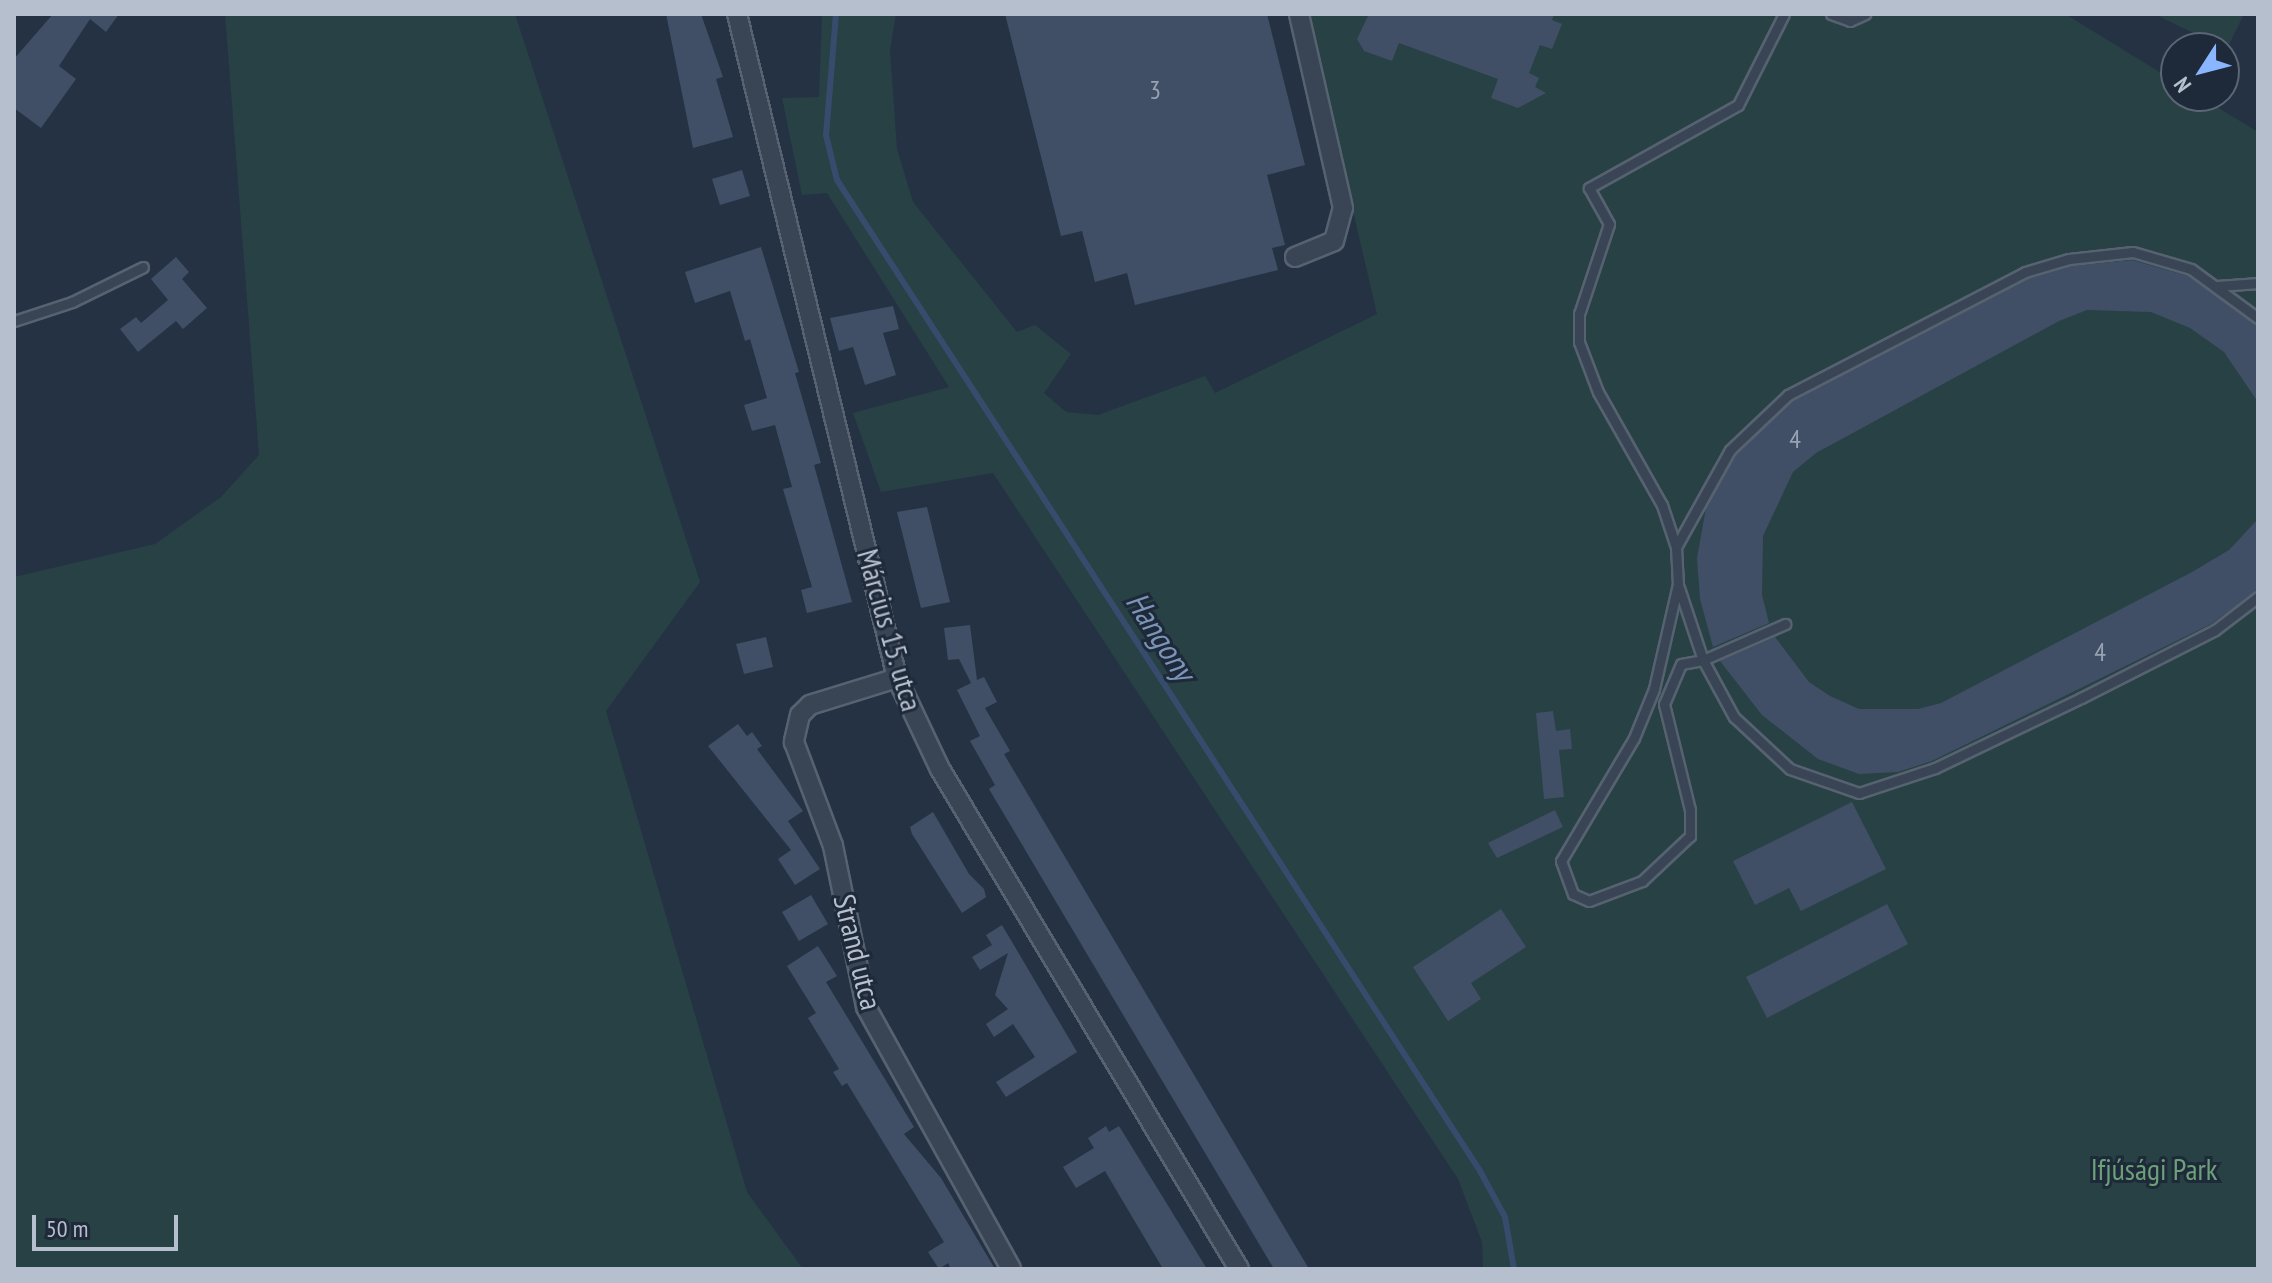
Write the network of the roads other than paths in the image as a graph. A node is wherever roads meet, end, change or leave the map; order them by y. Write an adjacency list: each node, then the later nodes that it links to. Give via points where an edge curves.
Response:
1 (737, 14): 17 (street, Március 15. utca)
2 (1299, 14): 6 (street, via 1343,208 1334,241)
3 (1784, 14): 12 (lane, via 1738,105 1589,188 1609,224 1579,314 1579,342 1598,392 1662,505)
4 (1831, 14): 5 (lane, via 1850,21)
5 (1865, 14)
6 (1295, 257)
7 (143, 267): 11 (lane, via 72,302)
8 (2258, 283): 9 (lane)
9 (2218, 286): 10 (lane); 12 (lane, via 2166,259 2133,252 2082,257 2025,272 1788,395 1730,450)
10 (2258, 318)
11 (14, 321)
12 (1676, 547): 13 (lane)
13 (1678, 584): 16 (lane); 16 (lane, via 1654,689 1634,738 1561,861 1573,894 1589,901 1642,881 1690,836 1690,810 1664,704 1668,683 1681,664)
14 (2258, 597): 16 (lane, via 2215,630 2081,698 1935,768 1859,793 1790,769 1734,717)
15 (1785, 624): 16 (lane)
16 (1703, 660)
17 (897, 678): 18 (street, Strand utca, via 810,705 800,715 794,742 833,846 866,1007); 19 (street, Március 15. utca, via 940,769)
18 (1011, 1269)
19 (1239, 1269)

